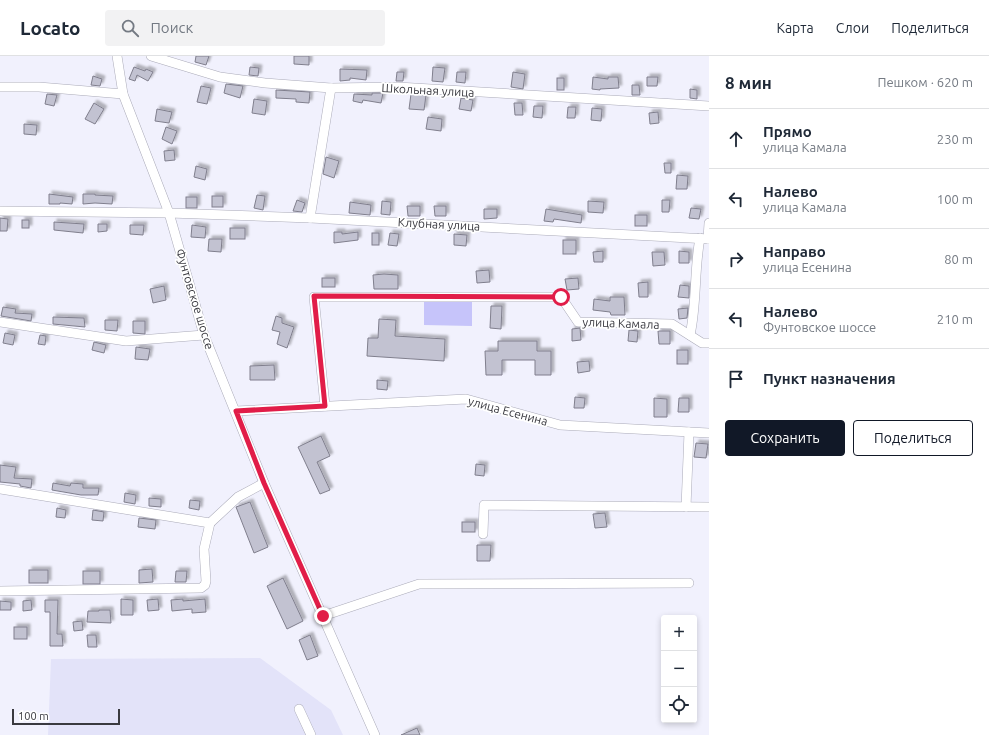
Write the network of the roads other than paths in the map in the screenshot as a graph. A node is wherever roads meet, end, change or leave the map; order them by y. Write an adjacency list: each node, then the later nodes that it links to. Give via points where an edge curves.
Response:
1 (117, 56): 5 (street, Фунтовское шоссе)
2 (151, 56): 4 (street, Школьная улица, via 220,78)
3 (0, 87): 5 (street, via 39,86)
4 (331, 88): 6 (street, Школьная улица, via 398,87); 9 (street)
5 (123, 94): 8 (street, Фунтовское шоссе)
6 (709, 106)
7 (0, 211): 8 (street, Клубная улица)
8 (169, 213): 9 (street, Клубная улица); 13 (street, Фунтовское шоссе)
9 (310, 218): 11 (street, Клубная улица)
10 (709, 223): 11 (street)
11 (706, 239): 14 (street, via 697,256)
12 (0, 322): 13 (street, via 126,341)
13 (204, 335): 17 (street, Фунтовское шоссе)
14 (690, 335): 15 (street, улица Камала, via 702,343); 16 (street, улица Камала, via 672,324 578,322 561,297 314,296)
15 (709, 343)
16 (325, 406): 17 (street, улица Есенина); 18 (street, улица Есенина, via 466,399 560,425)
17 (236, 411): 20 (street, Фунтовское шоссе)
18 (689, 432): 19 (street, улица Есенина); 22 (street)
19 (709, 433)
20 (264, 483): 24 (street, via 238,497); 28 (street, Фунтовское шоссе)
21 (0, 489): 24 (street)
22 (686, 506): 23 (street); 25 (street, via 484,505)
23 (709, 507)
24 (210, 523): 27 (street, via 204,549 206,580 201,588)
25 (483, 534)
26 (689, 583): 28 (street, via 420,584)
27 (0, 591)
28 (323, 616): 31 (street, Фунтовское шоссе)
29 (299, 709): 30 (street)
30 (311, 735)
31 (375, 735)

